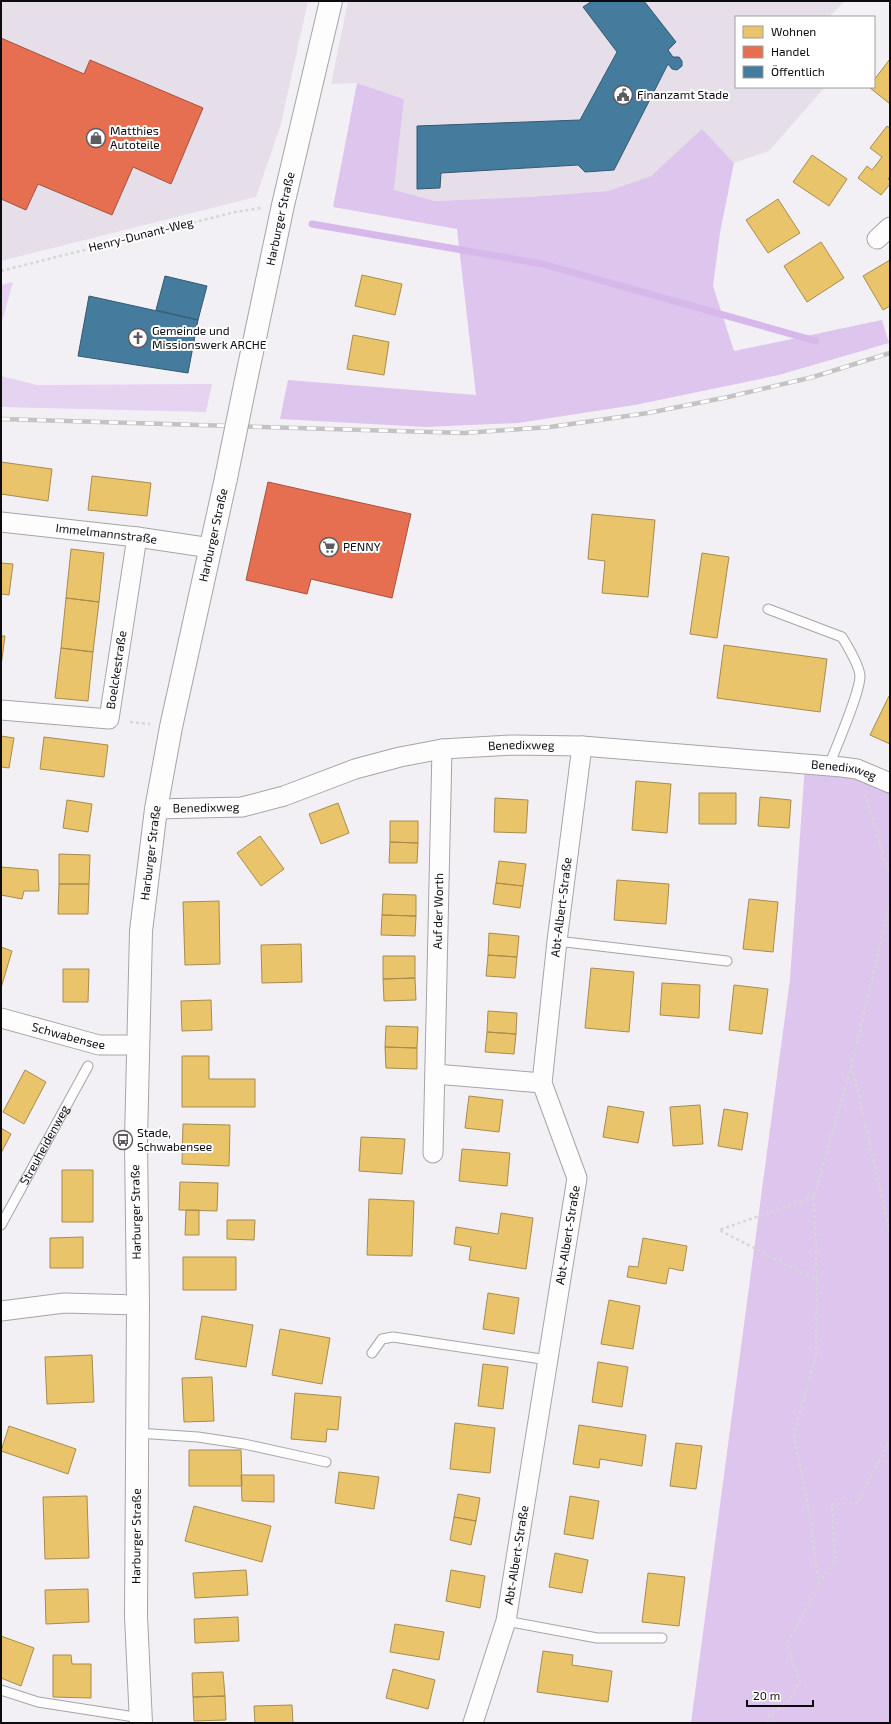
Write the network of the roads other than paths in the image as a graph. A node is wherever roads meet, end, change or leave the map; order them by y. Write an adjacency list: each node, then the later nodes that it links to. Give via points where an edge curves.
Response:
1 (331, 1): 4 (main road, Harburger Straße, bridge, via 283,205)
2 (1, 522): 3 (street, Immelmannstraße)
3 (137, 537): 4 (street, Immelmannstraße); 6 (street, Boelckestraße, via 109,720)
4 (210, 548): 11 (main road, Harburger Straße)
5 (768, 609): 9 (lane, via 842,637 853,657 860,676 856,695)
6 (1, 710)
7 (582, 746): 8 (street, Benedixweg, via 512,744); 9 (street, Benedixweg); 12 (street, Abt-Albert-Straße)
8 (442, 749): 11 (street, Benedixweg, via 355,769 284,796 242,807); 17 (street, Auf der Worth)
9 (829, 766): 10 (street, Benedixweg, via 857,769)
10 (890, 783)
11 (156, 809): 15 (main road, Harburger Straße, via 141,931)
12 (557, 941): 13 (lane); 18 (street, Abt-Albert-Straße)
13 (727, 961)
14 (1, 1018): 15 (street, Schwabensee, via 99,1046)
15 (138, 1045): 21 (main road, Harburger Straße)
16 (88, 1066): 20 (lane, Streuheidenweg)
17 (435, 1074): 18 (street); 19 (street, Auf der Worth)
18 (542, 1083): 24 (street, Abt-Albert-Straße, via 577,1178)
19 (433, 1153)
20 (1, 1225)
21 (138, 1305): 22 (street, via 64,1303); 25 (main road, Harburger Straße)
22 (1, 1311)
23 (372, 1352): 24 (lane, via 382,1339 392,1337)
24 (548, 1360): 27 (street, Abt-Albert-Straße)
25 (137, 1433): 26 (lane, via 206,1438); 30 (main road, Harburger Straße, via 136,1616)
26 (326, 1462)
27 (506, 1621): 28 (lane, via 597,1638); 31 (street, Abt-Albert-Straße)
28 (662, 1638)
29 (1, 1690): 30 (lane, via 38,1702)
30 (141, 1721)
31 (473, 1723)

